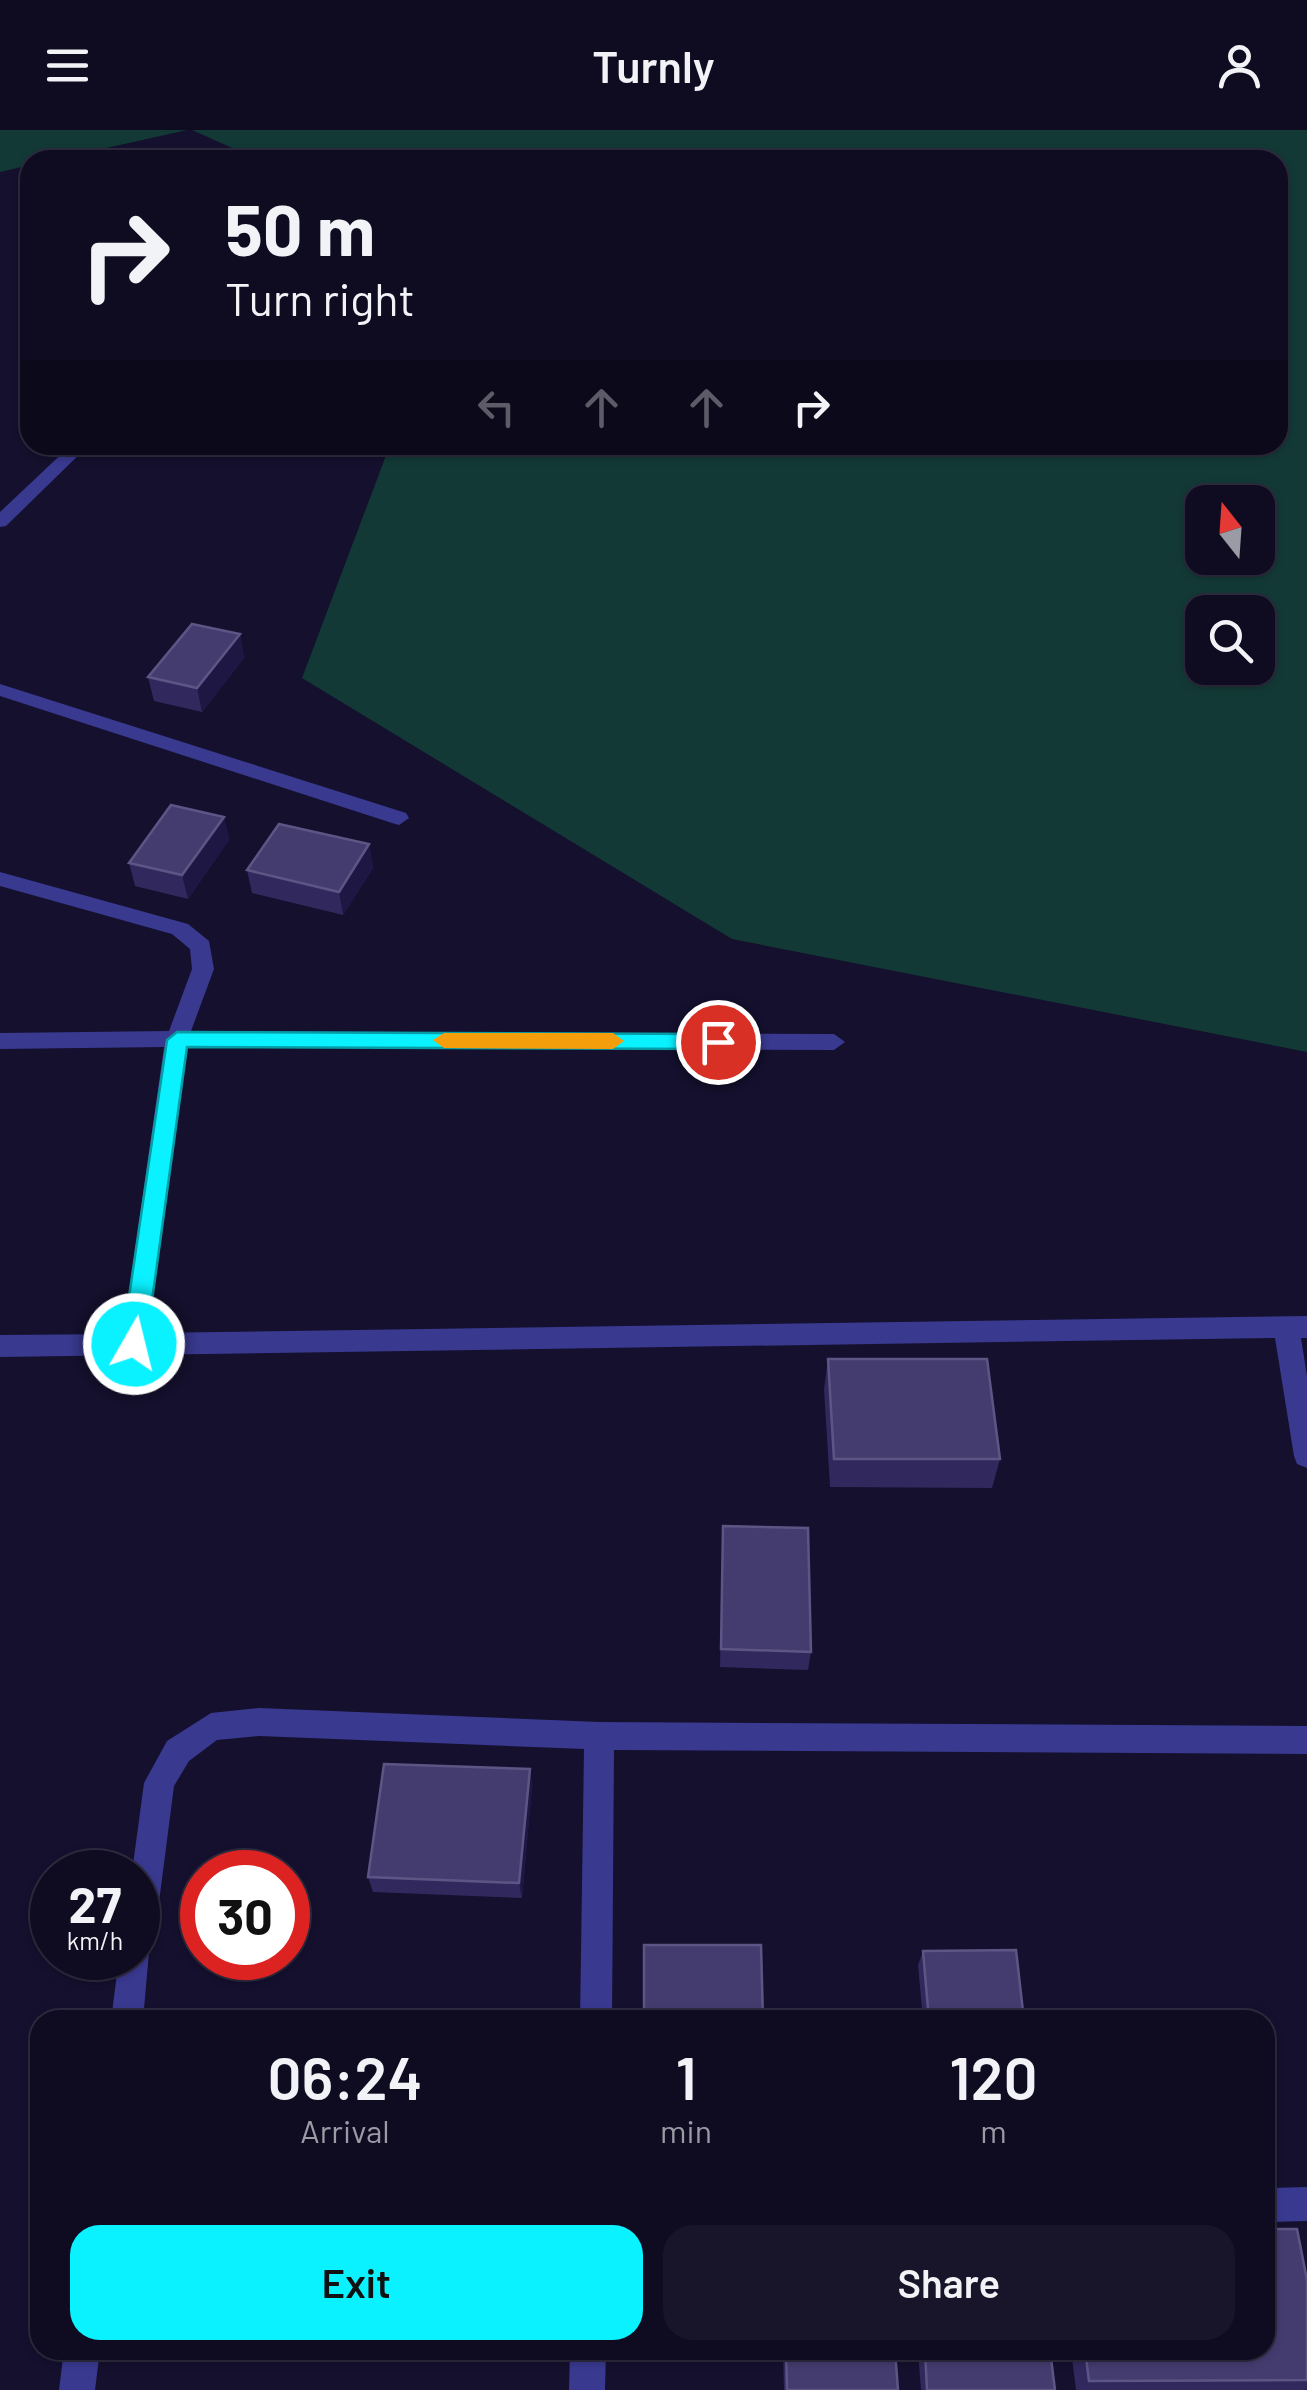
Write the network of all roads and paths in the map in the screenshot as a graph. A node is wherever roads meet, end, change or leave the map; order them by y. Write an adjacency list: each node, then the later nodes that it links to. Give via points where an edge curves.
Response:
1 (70, 455): 2 (street)
2 (0, 522)
3 (0, 690): 4 (street)
4 (399, 818)
5 (0, 879): 6 (street, via 180,929 200,946 203,969)
6 (177, 1040): 7 (street); 8 (street); 10 (street)
7 (0, 1042)
8 (834, 1042)
9 (1297, 1327): 10 (street); 12 (street)
10 (134, 1344): 11 (street)
11 (0, 1346)
12 (1307, 1456)
13 (599, 1736): 14 (street); 15 (street, via 259,1722 211,1728 178,1751 159,1783); 18 (street)
14 (1307, 1740)
15 (150, 1850)
16 (132, 1980): 17 (street)
17 (128, 2010)
18 (596, 2010)
19 (1307, 2204): 20 (street)
20 (1275, 2205)
21 (81, 2360): 23 (street)
22 (588, 2360): 24 (street)
23 (77, 2390)
24 (587, 2390)

